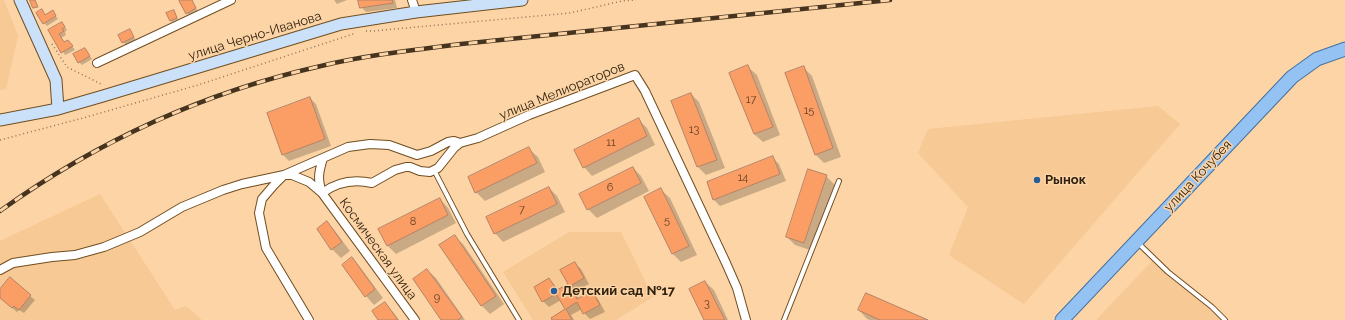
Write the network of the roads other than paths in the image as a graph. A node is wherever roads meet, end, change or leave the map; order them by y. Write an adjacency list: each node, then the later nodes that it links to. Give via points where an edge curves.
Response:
1 (20, 0): 8 (main road, via 56,80)
2 (231, 0): 7 (street)
3 (412, 0): 5 (street)
4 (522, 0): 5 (main road, улица Черно-Иванова)
5 (416, 12): 8 (main road, улица Черно-Иванова, via 341,24)
6 (1345, 49): 16 (main road, улица Кочубея, via 1316,59 1292,77)
7 (98, 63)
8 (58, 109): 9 (main road, улица Черно-Иванова)
9 (0, 120)
10 (460, 143): 11 (street, via 448,142 417,155 389,145 370,144 348,148); 12 (street); 21 (street, улица Мелиораторов, via 635,75 645,91 737,288)
11 (323, 158): 13 (street); 15 (street, via 318,178)
12 (434, 170): 15 (street, via 420,172 406,167 372,183 351,181); 20 (lane, via 467,234)
13 (284, 175): 15 (street, via 303,178); 17 (street, via 223,190 182,207 140,232 104,247 75,255 13,263); 18 (street, via 262,199 260,220 266,248)
14 (839, 181): 22 (lane)
15 (322, 193): 19 (street, Космическая улица)
16 (1136, 241): 23 (main road, улица Кочубея); 24 (lane)
17 (0, 270)
18 (309, 320)
19 (415, 320)
20 (519, 320)
21 (746, 320)
22 (784, 320)
23 (1062, 320)
24 (1225, 320)

